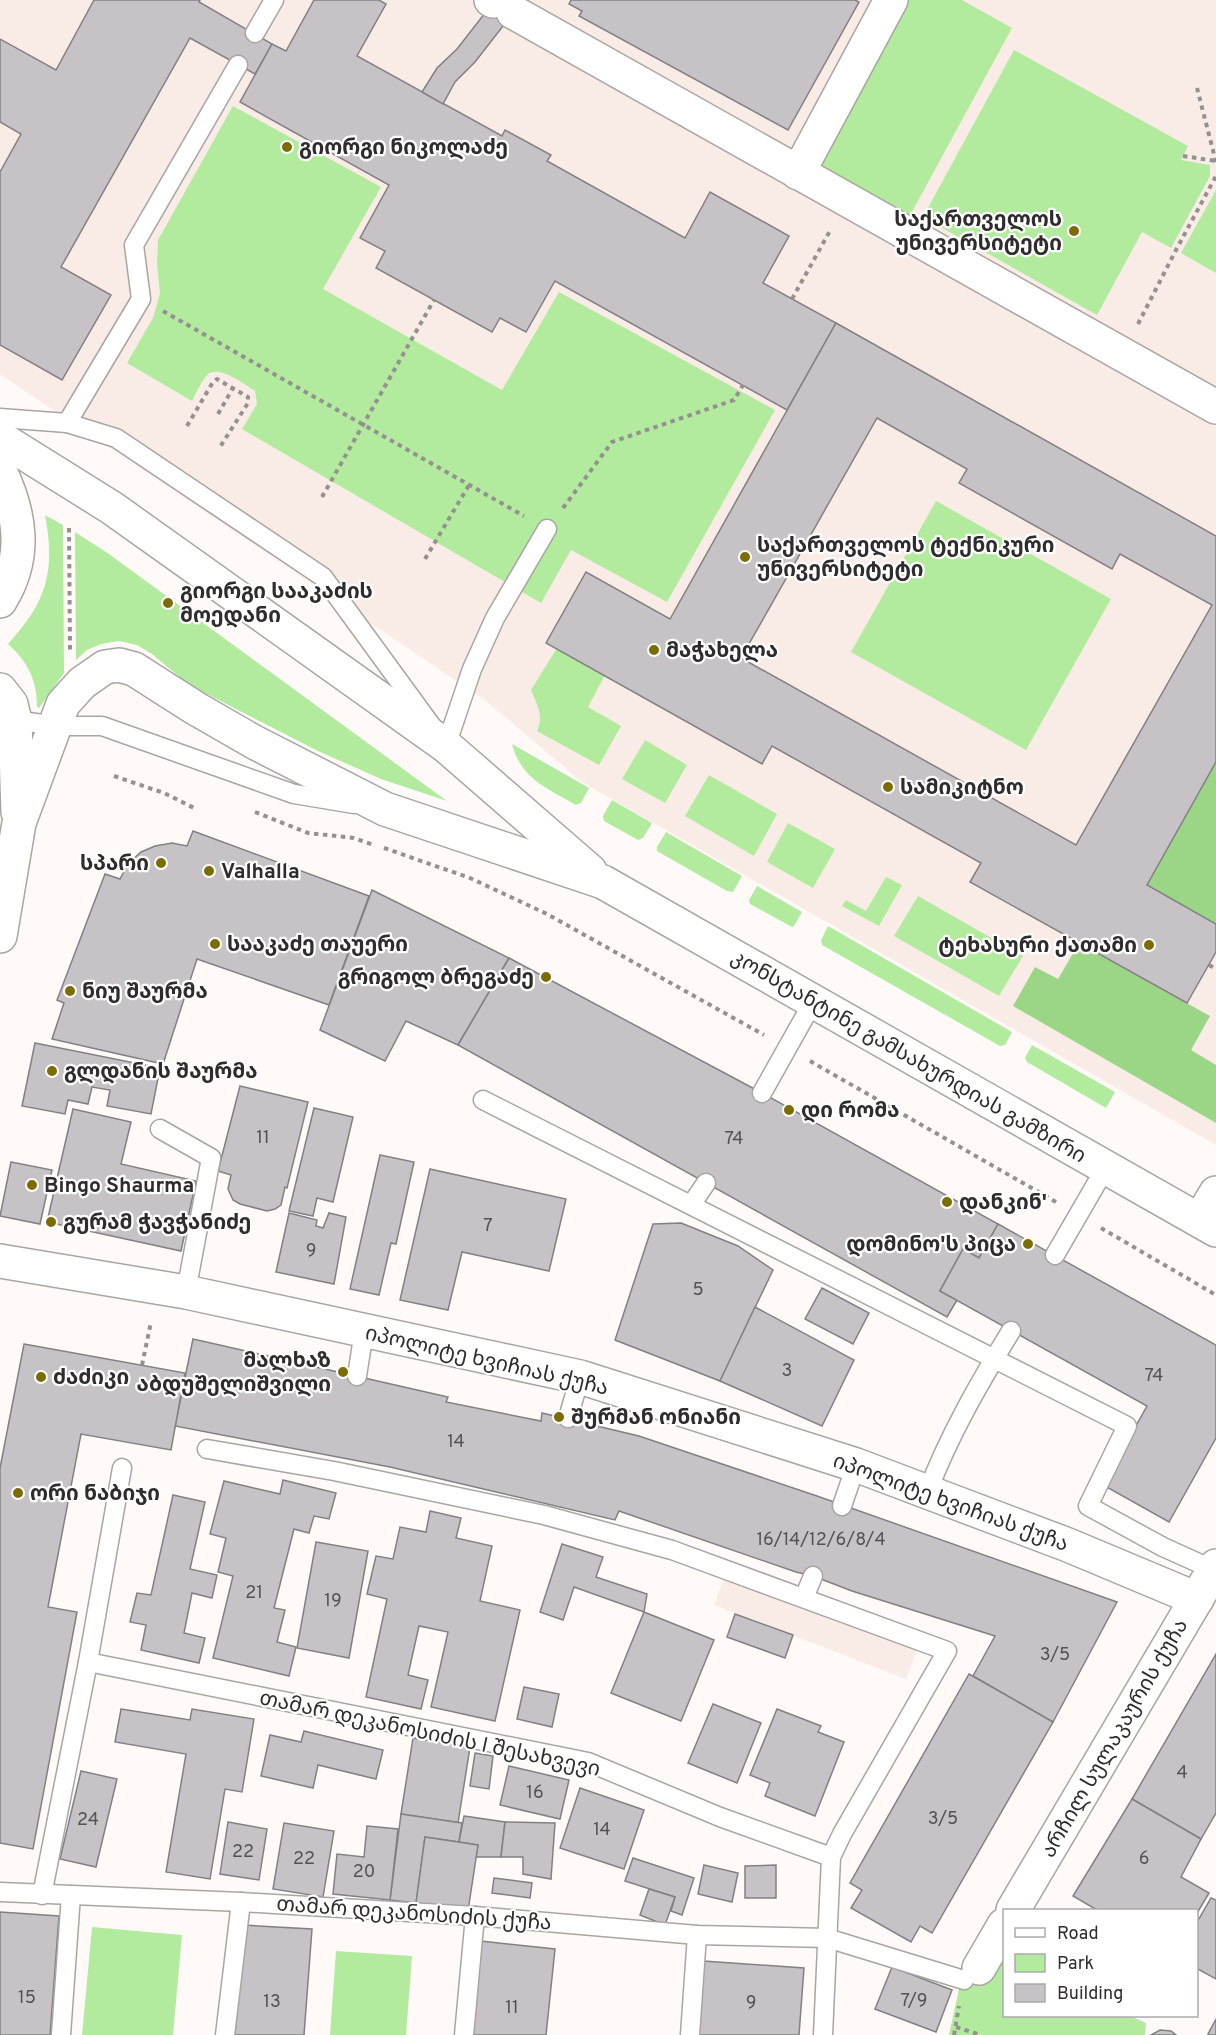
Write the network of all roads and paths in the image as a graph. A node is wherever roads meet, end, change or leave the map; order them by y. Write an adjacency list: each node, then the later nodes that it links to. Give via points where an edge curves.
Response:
1 (274, 0): 4 (lane)
2 (885, 2): 9 (street)
3 (499, 4): 9 (street)
4 (255, 33)
5 (238, 65): 12 (lane, via 134,245)
6 (1197, 88): 8 (path)
7 (1183, 156): 8 (path)
8 (1216, 162)
9 (798, 173): 11 (street)
10 (1216, 176): 15 (path)
11 (848, 199): 13 (path); 15 (street)
12 (141, 299): 21 (lane); 22 (path)
13 (792, 299)
14 (434, 300): 22 (path)
15 (1123, 354): 18 (street)
16 (743, 385): 30 (path, via 734,400 612,442)
17 (233, 388): 19 (path); 23 (path, via 217,379 213,382); 25 (path, via 248,397 248,403)
18 (1216, 407)
19 (218, 414)
20 (0, 418): 21 (lane)
21 (67, 423): 37 (lane, via 116,438 323,577)
22 (363, 425): 27 (path); 28 (path)
23 (186, 426)
24 (0, 438): 37 (street, via 112,508)
25 (220, 447)
26 (0, 471): 32 (street, via 14,508 18,542 10,585)
27 (469, 485): 30 (path); 31 (path)
28 (322, 497)
29 (69, 528): 33 (path)
30 (547, 529): 37 (lane, via 495,618 472,669)
31 (425, 559)
32 (0, 601)
33 (70, 654)
34 (0, 690): 35 (street, via 11,704)
35 (8, 719): 36 (lane); 42 (street)
36 (56, 726): 40 (lane, via 102,726 294,794); 40 (street, via 63,704 82,683 105,667 134,669 254,742); 42 (street)
37 (446, 746): 43 (street)
38 (114, 776): 39 (path)
39 (194, 808)
40 (386, 809): 43 (street)
41 (252, 811): 48 (path, via 308,834 354,838 471,878 548,914)
42 (19, 823): 44 (street)
43 (603, 882): 47 (street, კონსტანტინე გამსახურდიას გამზირი)
44 (0, 936)
45 (1209, 965): 46 (path)
46 (1216, 969)
47 (813, 1002): 48 (lane); 52 (street, კონსტანტინე გამსახურდიას გამზირი)
48 (788, 1048): 49 (lane); 56 (path)
49 (762, 1093)
50 (483, 1100): 54 (lane)
51 (160, 1129): 59 (lane, via 211,1158)
52 (1106, 1167): 55 (street, კონსტანტინე გამსახურდიას გამზირი); 56 (lane)
53 (706, 1183): 54 (lane)
54 (691, 1205): 64 (lane)
55 (1211, 1214)
56 (1078, 1215): 57 (lane); 60 (path)
57 (1055, 1255)
58 (0, 1261): 59 (street, იპოლიტე ხვიჩიას ქუჩა)
59 (186, 1292): 62 (street, იპოლიტე ხვიჩიას ქუჩა)
60 (1216, 1295)
61 (152, 1322): 65 (path)
62 (364, 1331): 66 (lane); 67 (street, იპოლიტე ხვიჩიას ქუჩა)
63 (1011, 1331): 64 (lane)
64 (994, 1358): 72 (lane, via 936,1468); 74 (lane, via 1127,1426 1088,1506 1163,1547)
65 (142, 1365)
66 (357, 1376)
67 (580, 1377): 68 (lane); 70 (street, იპოლიტე ხვიჩიას ქუჩა)
68 (568, 1418)
69 (207, 1449): 76 (lane, via 336,1464 546,1510)
70 (856, 1465): 72 (street, იპოლიტე ხვიჩიას ქუჩა); 73 (lane)
71 (122, 1468): 78 (lane)
72 (928, 1491): 77 (street, იპოლიტე ხვიჩიას ქუჩა)
73 (842, 1506)
74 (1215, 1568): 77 (street, არჩილ სულაკაურის ქუჩა)
75 (813, 1576): 76 (lane)
76 (804, 1598): 79 (lane, via 947,1651)
77 (1197, 1599): 84 (street, არჩილ სულაკაურის ქუჩა)
78 (88, 1662): 79 (lane, თამარ დეკანოსიძის I შესახვევი, via 588,1762 720,1817); 81 (lane)
79 (831, 1857): 88 (lane)
80 (0, 1892): 81 (lane, თამარ დეკანოსიძის ქუჩა)
81 (42, 1895): 82 (lane, თამარ დეკანოსიძის ქუჩა)
82 (71, 1895): 83 (lane, თამარ დეკანოსიძის ქუჩა); 91 (lane)
83 (241, 1902): 85 (lane, თამარ დეკანოსიძის ქუჩა); 92 (lane)
84 (1014, 1909)
85 (476, 1916): 87 (lane, თამარ დეკანოსიძის ქუჩა); 93 (lane)
86 (1003, 1928): 89 (street)
87 (697, 1935): 88 (lane, თამარ დეკანოსიძის ქუჩა); 94 (lane)
88 (827, 1938): 89 (lane); 95 (lane)
89 (972, 1974)
90 (956, 2027): 96 (path)
91 (61, 2035)
92 (225, 2035)
93 (464, 2035)
94 (690, 2035)
95 (823, 2035)
96 (981, 2035)

